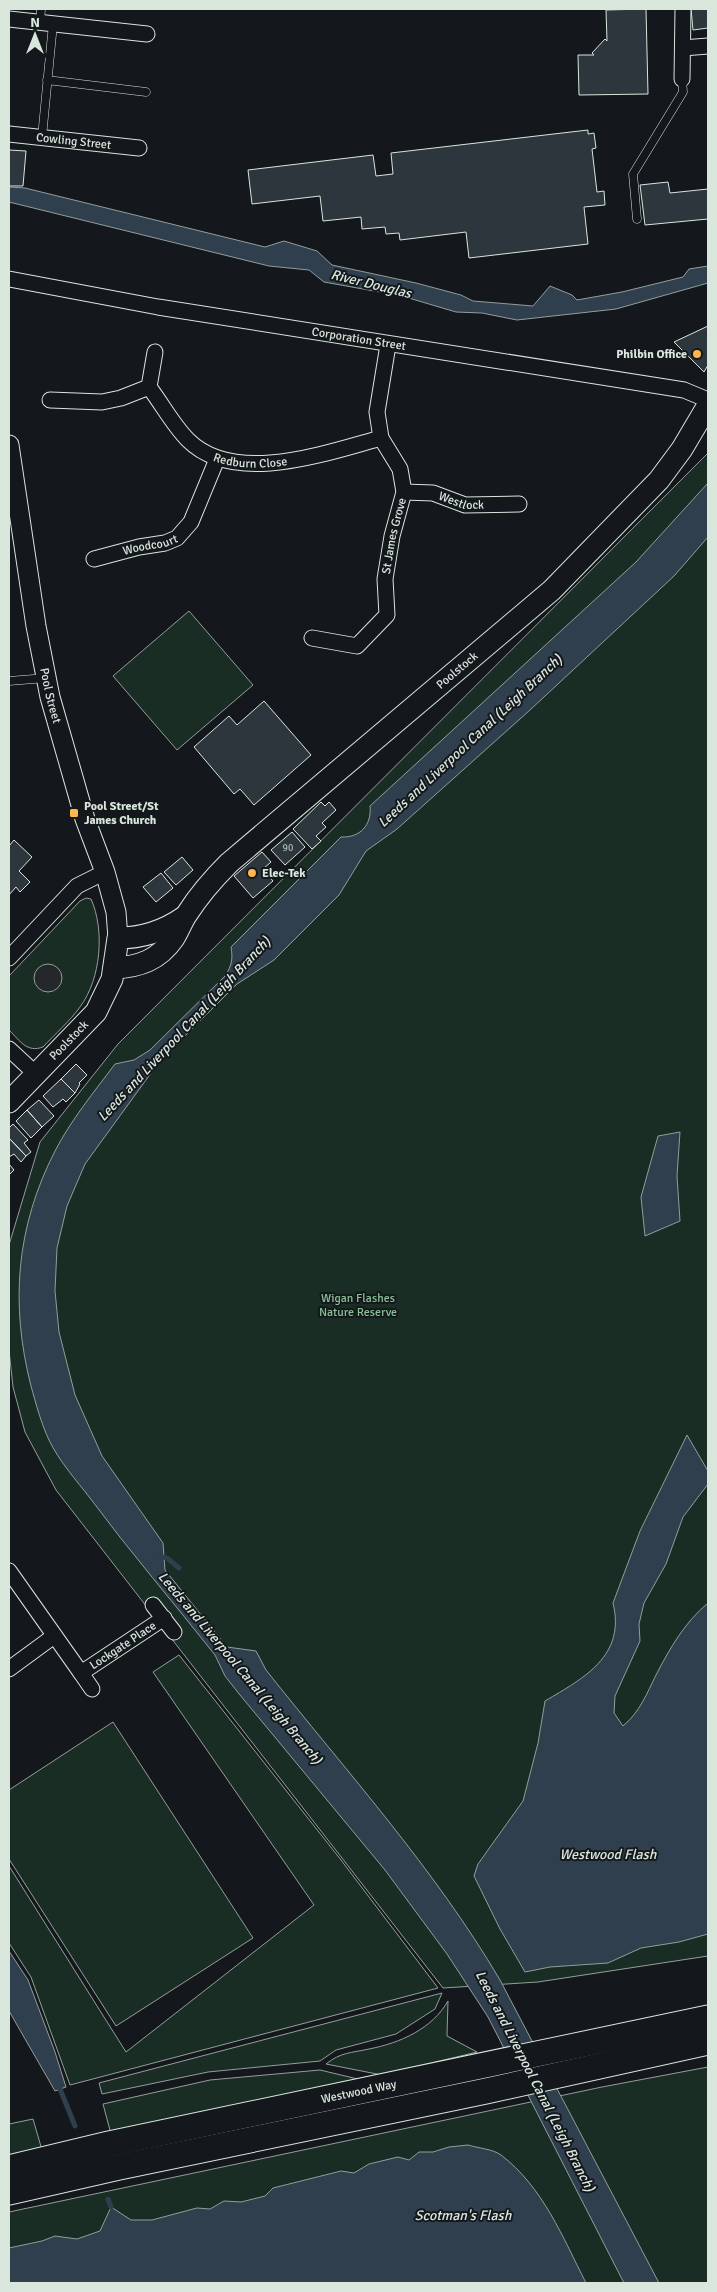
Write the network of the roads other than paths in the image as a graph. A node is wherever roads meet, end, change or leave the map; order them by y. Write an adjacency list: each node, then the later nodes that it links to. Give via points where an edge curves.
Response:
1 (683, 9): 6 (street)
2 (45, 18): 3 (street); 4 (street); 8 (lane)
3 (9, 19)
4 (147, 34)
5 (708, 46): 6 (street)
6 (683, 48): 7 (street)
7 (682, 78): 13 (lane, via 684,92 633,174)
8 (47, 80): 9 (lane); 11 (lane)
9 (146, 92)
10 (9, 134): 11 (street, Cowling Street)
11 (42, 137): 12 (street, Cowling Street)
12 (140, 148)
13 (637, 219)
14 (9, 279): 15 (street, Corporation Street)
15 (388, 345): 19 (street, Corporation Street, via 684,390); 21 (street, St James Grove, via 377,412)
16 (156, 352): 17 (street)
17 (150, 387): 18 (street, via 102,402); 23 (street, Redburn Close, via 188,440)
18 (50, 400)
19 (708, 400)
20 (708, 405): 32 (main road, Poolstock, via 659,480 552,590 229,863)
21 (380, 438): 23 (street, Redburn Close, via 294,460 242,463); 25 (street, St James Grove, via 400,469)
22 (9, 445): 24 (street, Pool Street)
23 (217, 458): 27 (street, Woodcourt, via 191,522 177,538 165,544)
24 (12, 491): 29 (street, Pool Street)
25 (404, 492): 26 (street, Westlock, via 433,493 465,505); 28 (street, St James Grove, via 384,579 387,615 357,646)
26 (519, 504)
27 (94, 559)
28 (312, 638)
29 (46, 678): 30 (lane); 31 (street, Pool Street, via 85,819)
30 (9, 682)
31 (105, 872): 33 (street, Pool Street, via 116,912); 34 (street, via 77,886)
32 (185, 916): 33 (main road, Poolstock, via 163,930 139,937); 35 (main road, Poolstock, via 162,953 140,965)
33 (118, 938): 35 (main road, Poolstock)
34 (9, 958)
35 (114, 968): 37 (main road, Poolstock, via 108,990 96,1012)
36 (9, 1050): 37 (street)
37 (37, 1075): 38 (main road, Poolstock)
38 (9, 1102)
39 (9, 1572): 43 (street, Lockgate Place)
40 (154, 1605): 41 (street, Lockgate Place)
41 (164, 1618): 42 (street, Lockgate Place); 45 (street, Lockgate Place)
42 (174, 1632)
43 (54, 1636): 44 (street); 45 (street, Lockgate Place)
44 (9, 1669)
45 (81, 1673): 46 (street, Lockgate Place)
46 (92, 1689)
47 (708, 2018): 49 (highway, Westwood Way)
48 (708, 2042): 49 (highway, Westwood Way)
49 (588, 2057): 50 (highway, Westwood Way, via 475,2069 119,2142); 51 (highway, Westwood Way, via 486,2091)
50 (9, 2168)
51 (9, 2192)

